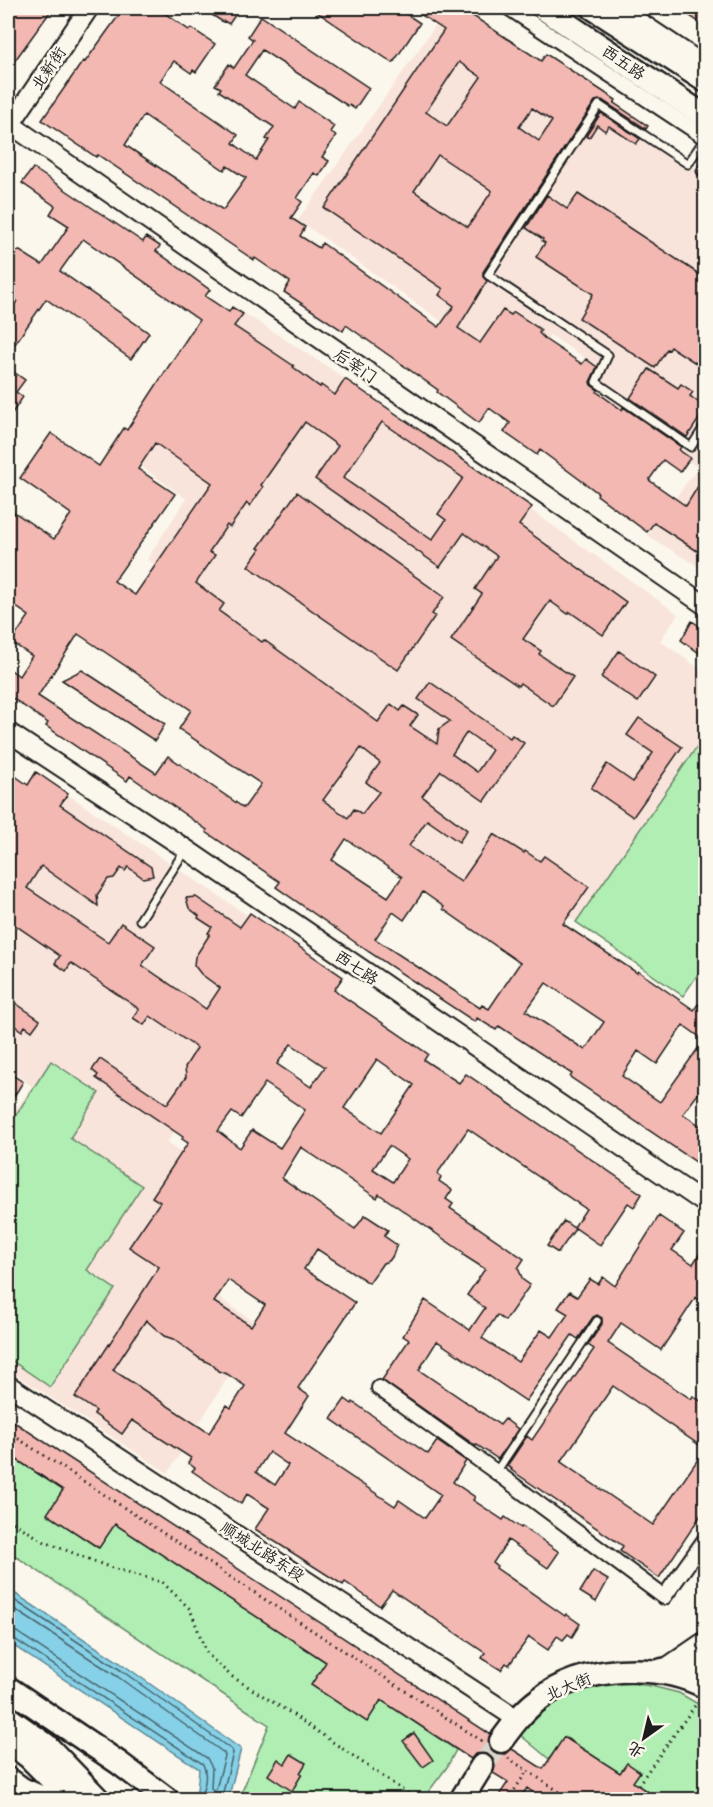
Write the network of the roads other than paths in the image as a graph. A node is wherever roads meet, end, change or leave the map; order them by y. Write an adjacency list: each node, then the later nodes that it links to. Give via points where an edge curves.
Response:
1 (88, 8): 9 (street, 北新街)
2 (509, 8): 10 (street)
3 (543, 8): 8 (main road, 西五路)
4 (593, 8): 7 (main road, 西五路)
5 (622, 8): 6 (street)
6 (705, 64)
7 (705, 81)
8 (705, 117)
9 (8, 125): 14 (street, 后宰门)
10 (705, 138): 13 (lane, via 688,164 599,105 488,274 608,355 596,382 691,447)
11 (705, 164): 12 (lane, via 701,171)
12 (705, 174)
13 (705, 424)
14 (705, 606)
15 (8, 732): 16 (street, 西七路)
16 (186, 849): 17 (lane); 18 (street, 西七路)
17 (140, 920)
18 (705, 1204)
19 (597, 1321): 22 (lane)
20 (8, 1385): 30 (street, 顺城北路东段)
21 (379, 1388): 22 (street)
22 (496, 1472): 23 (street, via 664,1597)
23 (705, 1538)
24 (705, 1638): 26 (street)
25 (705, 1660): 26 (main road, 北大街)
26 (655, 1672): 28 (main road, 北大街, via 678,1676); 30 (main road, 北大街, via 602,1672 569,1682 538,1699)
27 (8, 1688): 33 (main road, via 130,1770 143,1791)
28 (702, 1694)
29 (8, 1718): 36 (main road, via 46,1745)
30 (518, 1719): 37 (main road, 北大街)
31 (8, 1742): 35 (main road)
32 (8, 1779): 34 (main road)
33 (157, 1798)
34 (46, 1800)
35 (72, 1800)
36 (99, 1800)
37 (461, 1800)

